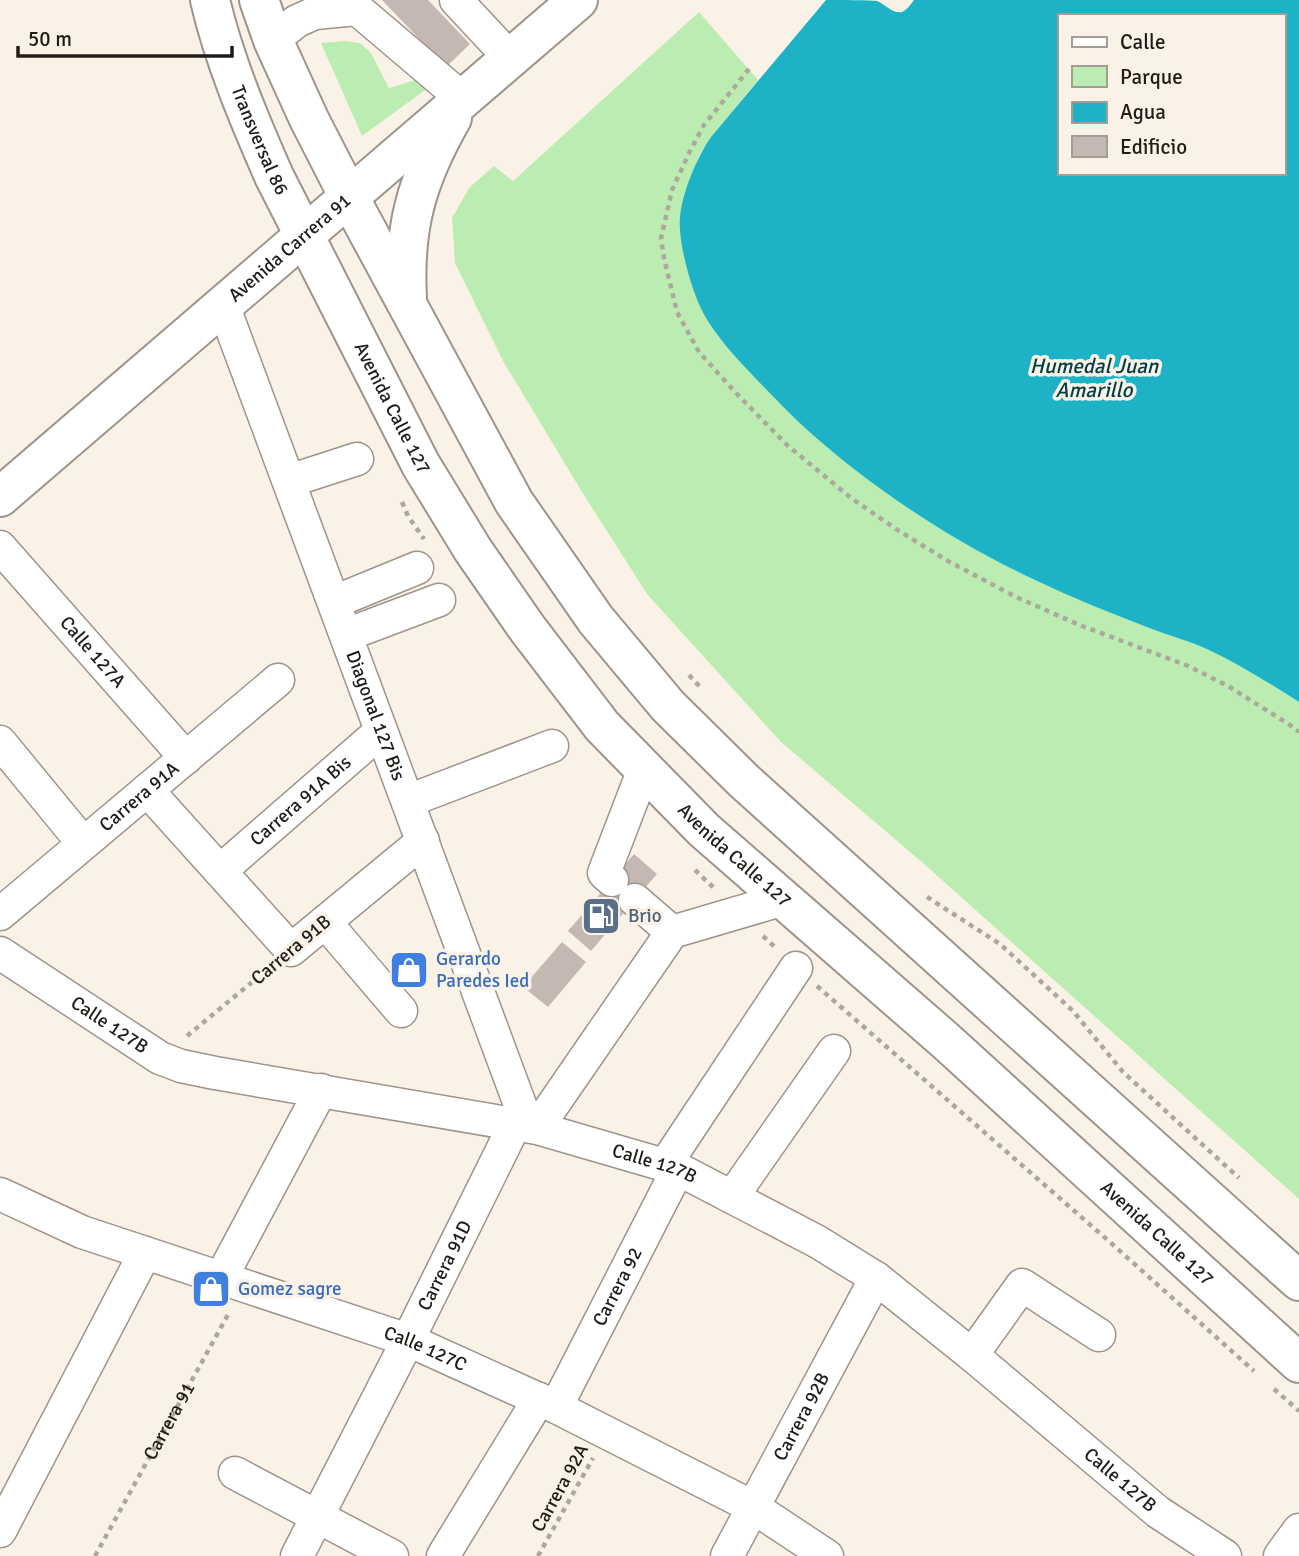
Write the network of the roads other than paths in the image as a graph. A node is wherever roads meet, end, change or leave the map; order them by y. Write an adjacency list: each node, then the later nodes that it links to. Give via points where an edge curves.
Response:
1 (210, 0): 10 (main road, Transversal 86, via 254,130)
2 (259, 0): 6 (main road)
3 (456, 0): 7 (street)
4 (579, 0): 7 (main road, Avenida Carrera 91)
5 (357, 4): 6 (street, via 315,13); 8 (street)
6 (273, 40): 9 (main road)
7 (510, 59): 8 (main road, Avenida Carrera 91)
8 (463, 99): 9 (main road, Avenida Carrera 91); 12 (main road, via 422,178 412,212 406,247)
9 (349, 197): 10 (main road, Avenida Carrera 91); 12 (main road)
10 (303, 237): 11 (main road, Avenida Carrera 91); 26 (main road, Avenida Calle 127, via 421,465 472,550 602,726)
11 (223, 306): 14 (street, Diagonal 127 Bis); 15 (main road, Avenida Carrera 91)
12 (408, 307): 47 (main road, via 514,502 596,620 668,706 754,790)
13 (357, 459): 14 (street)
14 (289, 481): 19 (street, Diagonal 127 Bis)
15 (0, 497)
16 (0, 547): 25 (street, Calle 127A)
17 (417, 568): 19 (street)
18 (439, 600): 20 (street)
19 (334, 602): 20 (street, Diagonal 127 Bis)
20 (346, 635): 22 (street, Diagonal 127 Bis)
21 (278, 680): 25 (street, Carrera 91A)
22 (381, 731): 28 (street, Diagonal 127 Bis); 31 (street, Carrera 91A Bis)
23 (0, 742): 30 (street)
24 (552, 746): 28 (street)
25 (186, 758): 27 (street, Carrera 91A)
26 (644, 769): 32 (main road, Avenida Calle 127, via 704,830); 35 (street, via 604,873)
27 (147, 790): 30 (street, Carrera 91A); 31 (street)
28 (408, 801): 29 (street, Diagonal 127 Bis)
29 (423, 841): 34 (street, Carrera 91B); 41 (street, Diagonal 127 Bis)
30 (83, 844): 33 (street, Carrera 91A)
31 (220, 871): 34 (street, Carrera 91B, via 291,950)
32 (784, 899): 35 (street); 52 (main road, Avenida Calle 127)
33 (0, 914)
34 (325, 922): 38 (street)
35 (672, 932): 41 (street, Carrera 91D)
36 (0, 953): 40 (street, Calle 127B, via 160,1058 215,1073)
37 (796, 968): 42 (street, Carrera 92)
38 (401, 1011)
39 (834, 1051): 44 (street)
40 (321, 1090): 41 (street, Calle 127B); 48 (street)
41 (527, 1126): 42 (street, Calle 127B); 50 (street, Carrera 91D)
42 (672, 1167): 44 (street, Calle 127B); 53 (street, Carrera 92)
43 (0, 1194): 45 (street, Calle 127C, via 82,1232)
44 (732, 1197): 46 (street, Calle 127B)
45 (145, 1253): 48 (street, Calle 127C); 58 (street)
46 (876, 1278): 51 (street, Calle 127B); 55 (street, Carrera 92B)
47 (1299, 1281)
48 (232, 1282): 50 (street, Calle 127C)
49 (1099, 1335): 51 (street, via 1023,1285)
50 (408, 1340): 53 (street, Calle 127C); 56 (street, Carrera 91D)
51 (972, 1354): 64 (street, Calle 127B, via 1158,1512)
52 (1299, 1363)
53 (547, 1403): 55 (street, Calle 127C); 61 (street, Carrera 92)
54 (235, 1473): 56 (street)
55 (753, 1507): 62 (street, Carrera 92B); 63 (street, Calle 127C)
56 (317, 1516): 59 (street, Carrera 91D); 60 (street)
57 (1299, 1530): 65 (street)
58 (0, 1531)
59 (297, 1556)
60 (392, 1556)
61 (443, 1556)
62 (727, 1556)
63 (827, 1556)
64 (1225, 1556)
65 (1280, 1556)

